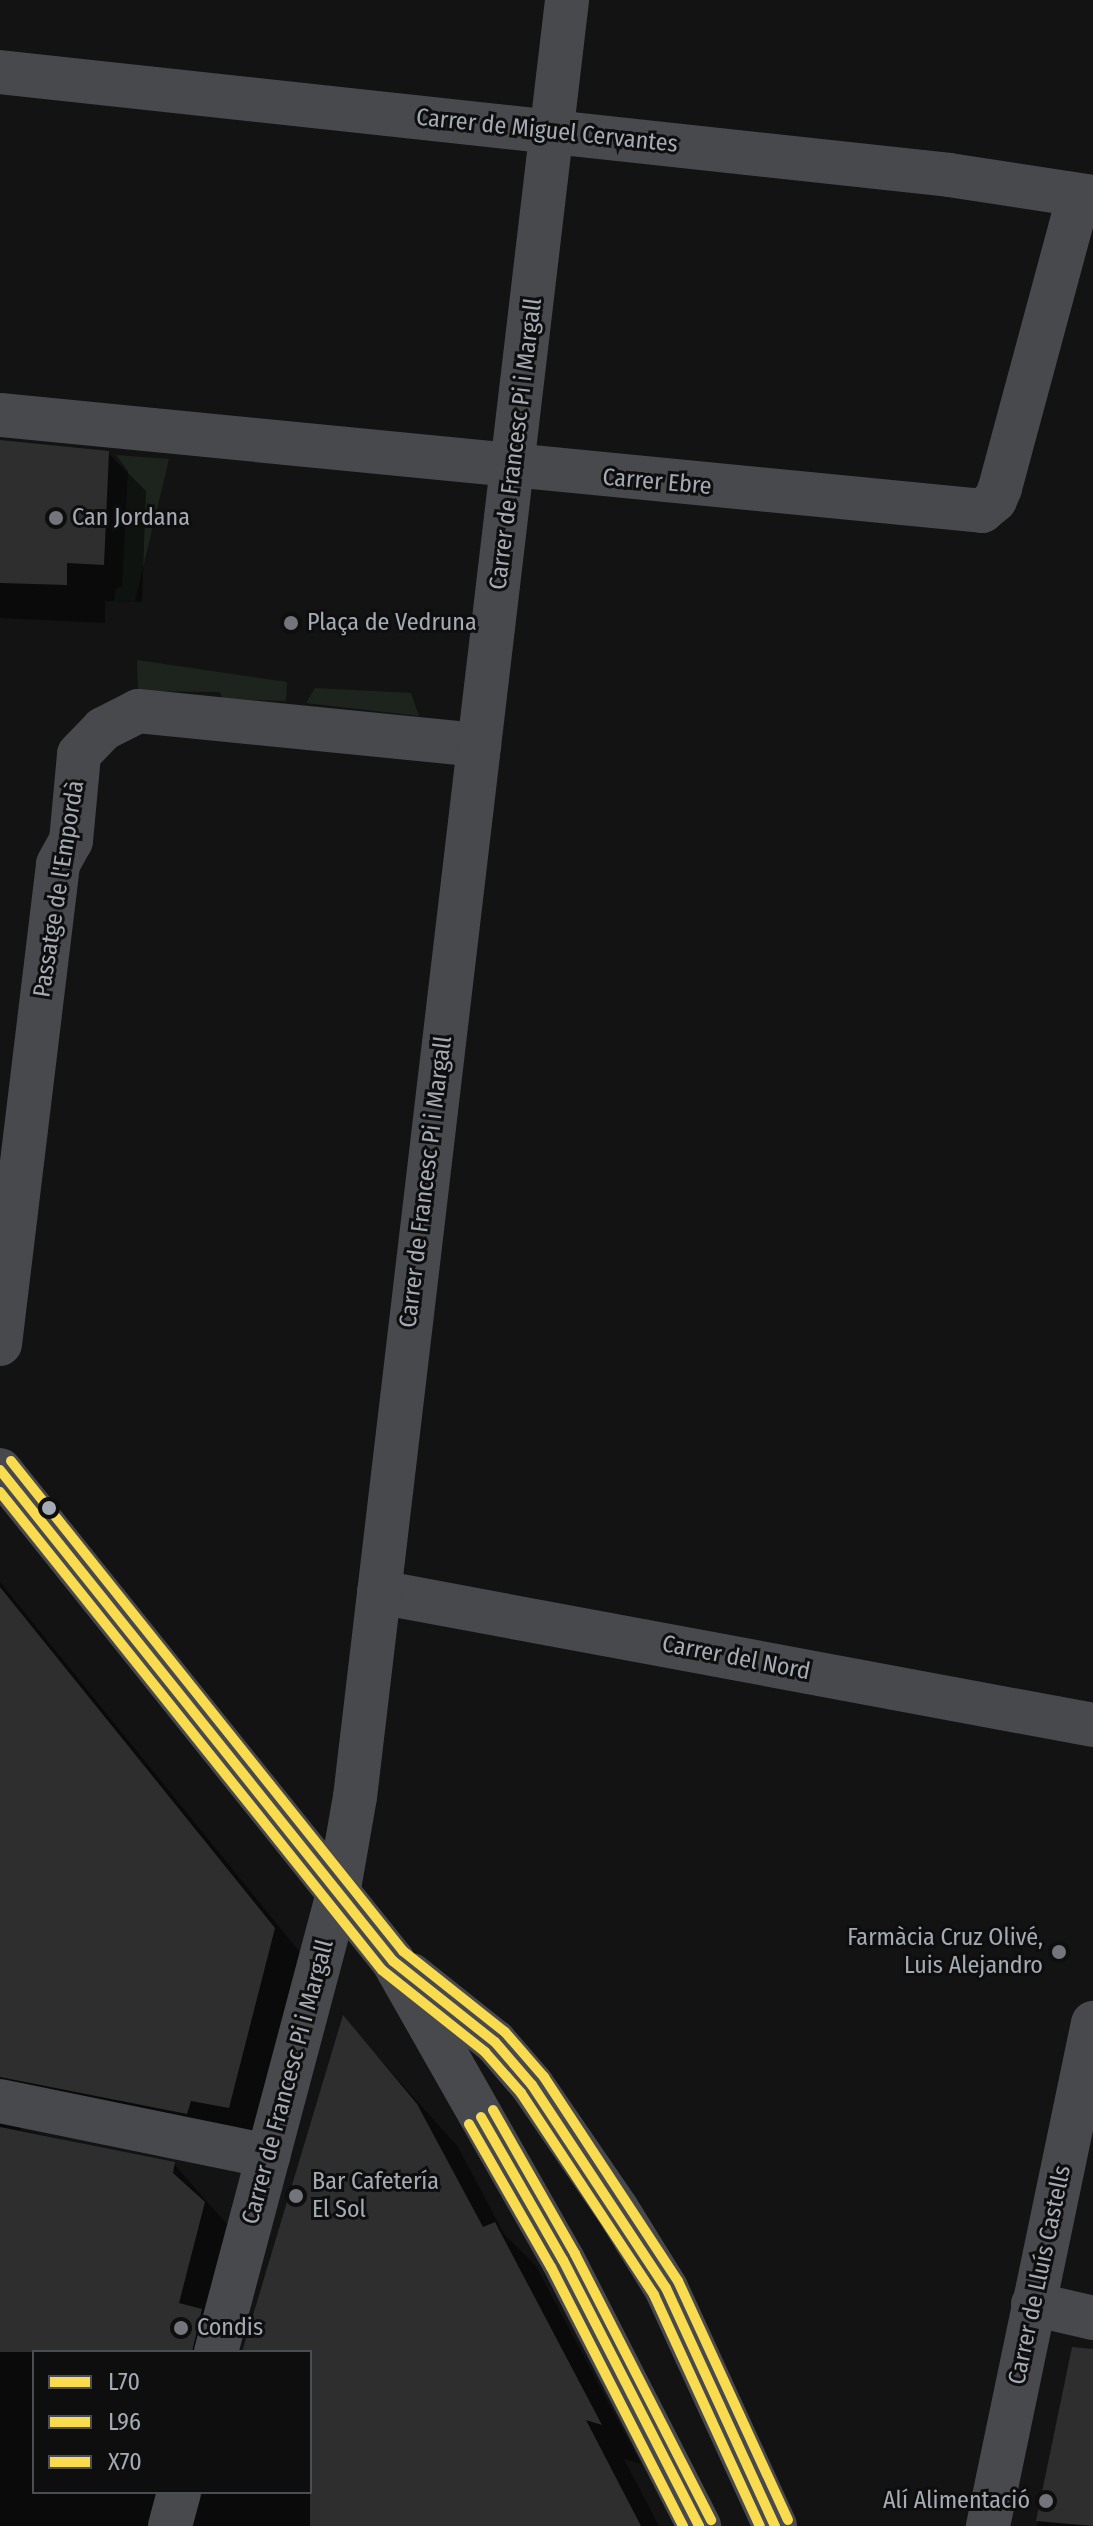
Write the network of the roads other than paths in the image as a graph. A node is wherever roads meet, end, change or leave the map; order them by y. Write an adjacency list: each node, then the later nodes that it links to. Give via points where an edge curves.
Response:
1 (567, 0): 3 (street, Carrer de Francesc Pi i Margall)
2 (0, 72): 3 (street, Carrer de Miguel Cervantes)
3 (554, 131): 4 (street, Carrer de Miguel Cervantes); 6 (street, Carrer de Francesc Pi i Margall)
4 (1086, 196): 6 (street, Carrer Ebre, via 1000,488 982,511)
5 (0, 415): 6 (street, Carrer Ebre)
6 (514, 468): 7 (street, Carrer de Francesc Pi i Margall)
7 (479, 745): 8 (street, Passatge de l'Empordà, via 138,711 103,729 79,754 71,841 58,864); 10 (street, Carrer de Francesc Pi i Margall)
8 (0, 1344)
9 (0, 1470): 12 (street)
10 (379, 1592): 11 (street, Carrer del Nord); 12 (street, Carrer de Francesc Pi i Margall)
11 (1093, 1725)
12 (338, 1894): 13 (street); 16 (street, Carrer de Francesc Pi i Margall)
13 (393, 1961): 22 (street, via 563,2260); 23 (street, via 495,2042 532,2085 617,2209 666,2288)
14 (1093, 2023): 17 (street, Carrer de Lluís Castells)
15 (0, 2101): 16 (street)
16 (268, 2156): 19 (street, Carrer de Francesc Pi i Margall)
17 (1033, 2304): 18 (street); 24 (street, Carrer de Lluís Castells)
18 (1093, 2318)
19 (217, 2350)
20 (178, 2494): 21 (street)
21 (170, 2526)
22 (699, 2526)
23 (775, 2526)
24 (988, 2526)

